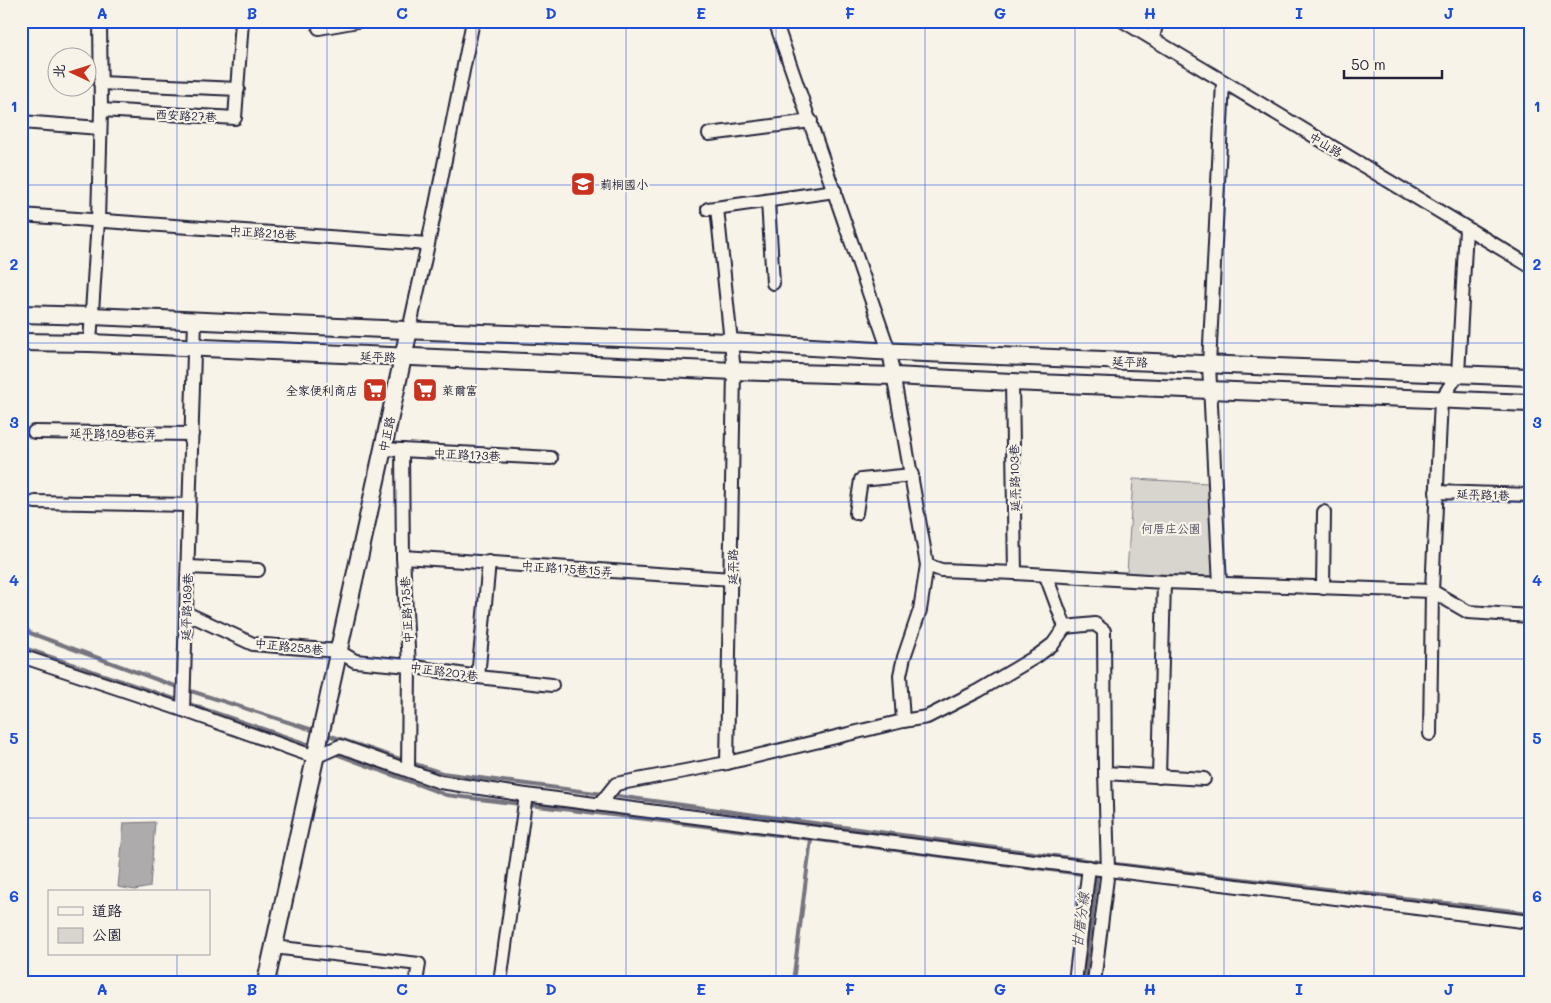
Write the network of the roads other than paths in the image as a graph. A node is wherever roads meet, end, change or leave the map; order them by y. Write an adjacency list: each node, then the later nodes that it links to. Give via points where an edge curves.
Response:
1 (100, 21): 11 (street)
2 (242, 21): 12 (street, 西安路27巷)
3 (358, 21): 8 (street)
4 (473, 21): 23 (street, 中正路)
5 (775, 21): 14 (street)
6 (1123, 21): 9 (street, 中山路)
7 (1157, 21): 9 (street)
8 (318, 28)
9 (1153, 38): 10 (street, 中山路)
10 (1223, 82): 22 (street, 中山路); 36 (street)
11 (100, 83): 12 (street); 13 (street)
12 (238, 89): 13 (street, 西安路27巷, via 235,118)
13 (101, 110): 16 (street)
14 (811, 121): 17 (street); 18 (street)
15 (21, 122): 16 (street)
16 (100, 128): 21 (street)
17 (709, 134)
18 (835, 191): 19 (street); 34 (street)
19 (768, 201): 25 (street); 31 (street, 延平路, via 713,209)
20 (21, 215): 21 (street)
21 (98, 220): 23 (street, 中正路218巷); 27 (street)
22 (1466, 229): 24 (street, 中山路); 38 (street)
23 (428, 244): 29 (street, 中正路)
24 (1530, 266)
25 (773, 283)
26 (21, 314): 27 (main road, 延平路)
27 (92, 316): 28 (main road, 延平路); 32 (street)
28 (195, 321): 29 (main road, 延平路); 33 (street, 延平路189巷)
29 (408, 330): 31 (main road, 延平路); 35 (main road, 中正路)
30 (21, 342): 32 (main road, 延平路)
31 (730, 342): 34 (main road, 延平路); 37 (street, 延平路)
32 (90, 343): 33 (main road, 延平路)
33 (194, 349): 35 (main road, 延平路); 46 (street, 延平路189巷)
34 (889, 351): 36 (main road, 延平路); 39 (street)
35 (402, 357): 37 (main road, 延平路); 47 (main road, 中正路)
36 (1210, 364): 38 (main road, 延平路); 42 (street)
37 (734, 371): 39 (main road, 延平路); 64 (street, 延平路)
38 (1458, 374): 40 (main road, 延平路); 43 (street)
39 (894, 376): 41 (main road, 延平路); 50 (street)
40 (1530, 377)
41 (1012, 382): 42 (main road, 延平路); 62 (street, 延平路103巷)
42 (1211, 390): 43 (main road, 延平路); 66 (street)
43 (1441, 400): 44 (main road, 延平路); 51 (street)
44 (1530, 402)
45 (34, 432): 46 (street, 延平路189巷6弄)
46 (192, 434): 54 (street, 延平路189巷)
47 (383, 449): 48 (street, 中正路173巷); 72 (main road, 中正路)
48 (402, 450): 49 (street, 中正路173巷); 57 (street, 中正路175巷)
49 (552, 458)
50 (912, 475): 56 (street, via 861,480); 59 (street)
51 (1436, 492): 52 (street, 延平路1巷); 68 (street)
52 (1530, 495)
53 (35, 502): 54 (street)
54 (190, 505): 60 (street, 延平路189巷)
55 (1324, 512): 67 (street)
56 (856, 513)
57 (403, 556): 58 (street, 中正路175巷15弄); 74 (street, 中正路175巷)
58 (489, 562): 64 (street, 中正路175巷15弄); 75 (street)
59 (928, 565): 62 (street, via 941,570); 78 (street, via 920,610 900,675)
60 (188, 567): 61 (street); 69 (street, 延平路189巷)
61 (258, 570)
62 (1015, 573): 63 (street)
63 (1046, 576): 65 (street); 71 (street)
64 (732, 579): 81 (street, 延平路)
65 (1164, 582): 66 (street); 84 (street)
66 (1220, 584): 67 (street)
67 (1323, 588): 68 (street)
68 (1432, 591): 70 (street, via 1468,612); 79 (street)
69 (186, 613): 72 (street, 中正路258巷, via 254,644); 77 (street, 延平路189巷)
70 (1530, 616)
71 (1065, 627): 78 (street, via 1053,644 978,691 927,717); 83 (street, via 1096,624 1104,631)
72 (338, 651): 74 (street, 中正路207巷, via 355,661); 80 (main road, 中正路)
73 (21, 656): 77 (street)
74 (408, 666): 75 (street, 中正路207巷); 82 (street, 中正路175巷)
75 (478, 677): 76 (street, 中正路207巷)
76 (552, 685)
77 (183, 710): 80 (street)
78 (903, 721): 81 (street)
79 (1430, 734)
80 (315, 757): 82 (street, via 340,746); 91 (main road, 中正路)
81 (728, 763): 87 (street, via 616,784)
82 (408, 770): 86 (street, via 440,782)
83 (1105, 773): 84 (street); 89 (street)
84 (1159, 777): 85 (street)
85 (1204, 779)
86 (526, 795): 87 (street); 94 (street)
87 (600, 804): 88 (street)
88 (1089, 867): 89 (street); 95 (street)
89 (1108, 870): 90 (street); 96 (street)
90 (1530, 922)
91 (273, 947): 92 (main road, 中正路); 93 (street, via 419,964)
92 (266, 982)
93 (416, 982)
94 (500, 982)
95 (1075, 982)
96 (1094, 982)

